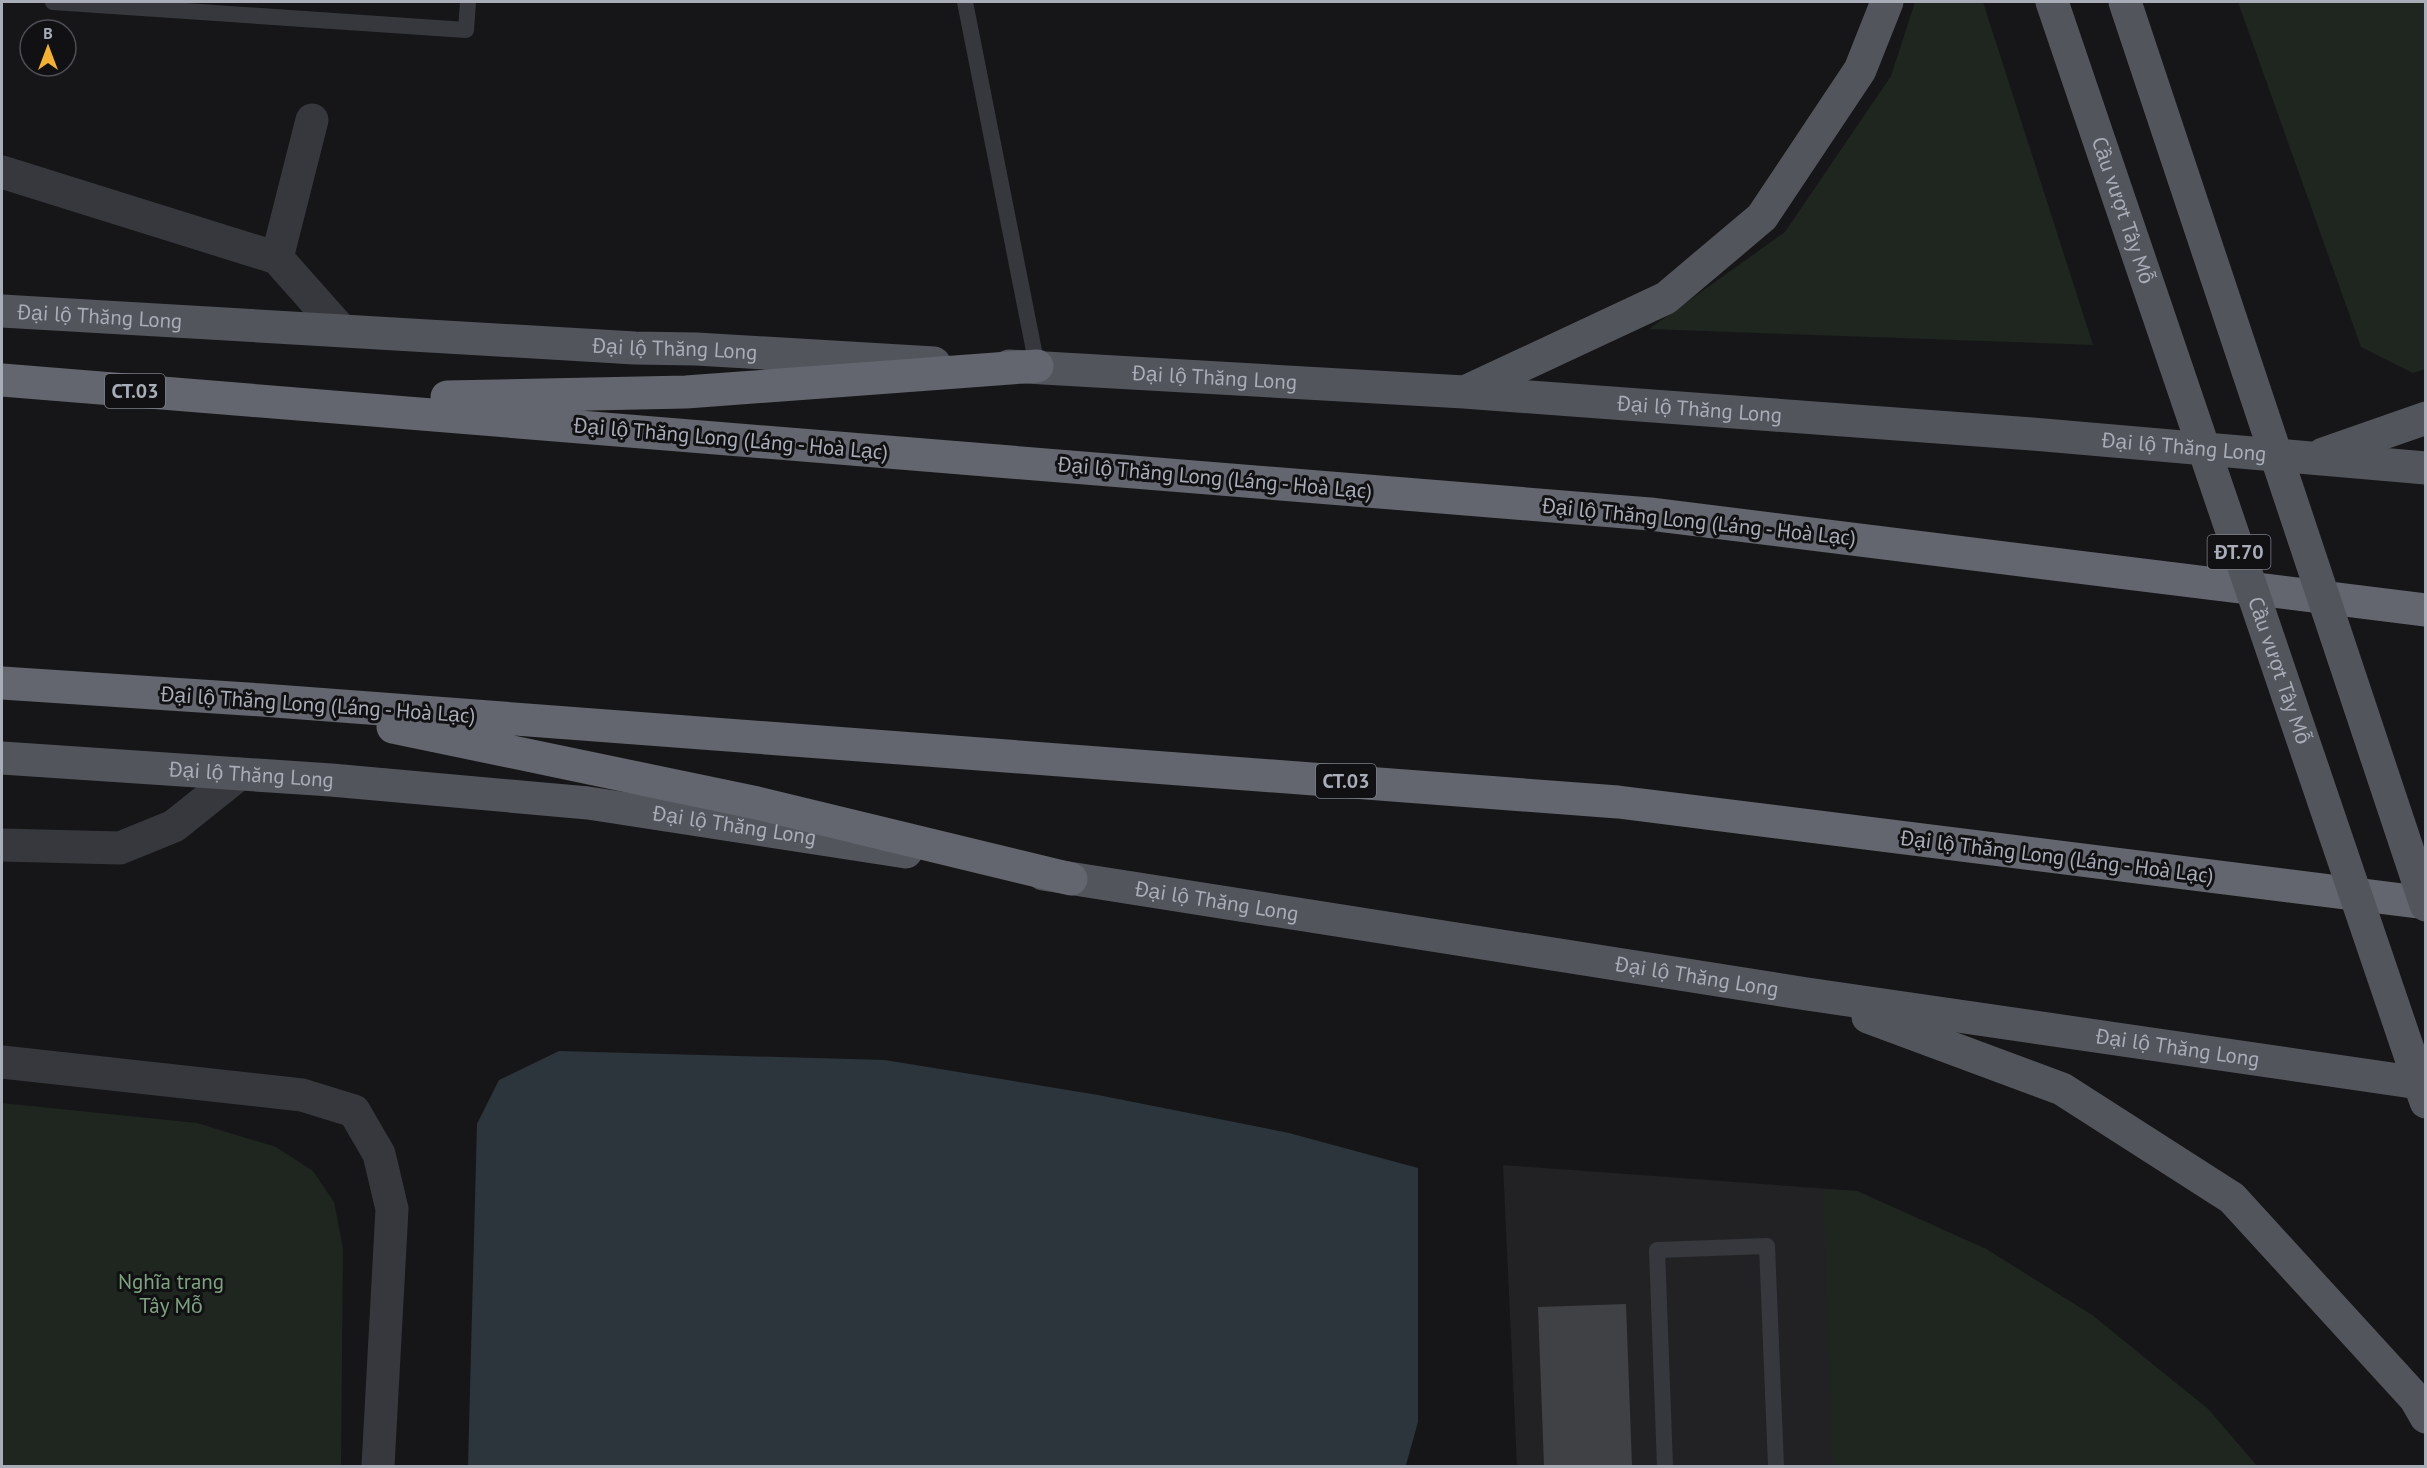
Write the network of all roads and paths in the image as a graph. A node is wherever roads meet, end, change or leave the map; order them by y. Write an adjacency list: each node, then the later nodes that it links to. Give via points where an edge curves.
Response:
1 (53, 2): 2 (lane, via 466,30)
2 (468, 2)
3 (965, 2): 12 (lane)
4 (1887, 2): 14 (main road, via 1860,70 1762,217 1666,298)
5 (2052, 2): 30 (main road, Cầu vượt Tây Mỗ / ĐT.70, bridge)
6 (2125, 2): 26 (main road, ĐT.70, bridge)
7 (312, 120): 9 (street)
8 (2, 172): 9 (street)
9 (278, 258): 11 (street)
10 (2, 311): 11 (main road, Đại lộ Thăng Long)
11 (340, 329): 12 (main road, Đại lộ Thăng Long, via 635,348)
12 (1037, 366): 14 (main road, Đại lộ Thăng Long); 15 (highway, via 686,392)
13 (2, 380): 15 (highway, Đại lộ Thăng Long (Láng - Hoà Lạc) / CT.03)
14 (1464, 392): 17 (main road, Đại lộ Thăng Long)
15 (268, 402): 19 (highway, Đại lộ Thăng Long (Láng - Hoà Lạc) / CT.03, via 1650,514)
16 (2426, 418): 17 (main road)
17 (2312, 458): 18 (main road, Đại lộ Thăng Long)
18 (2426, 468)
19 (2426, 610)
20 (2, 683): 21 (highway, Đại lộ Thăng Long (Láng - Hoà Lạc) / CT.03)
21 (262, 700): 25 (highway, via 757,803); 26 (highway, Đại lộ Thăng Long (Láng - Hoà Lạc) / CT.03, via 1618,802)
22 (2, 758): 23 (main road, Đại lộ Thăng Long)
23 (239, 774): 24 (street, via 174,825 120,848); 25 (main road, Đại lộ Thăng Long, via 588,803)
24 (2, 845)
25 (1071, 879): 27 (main road, Đại lộ Thăng Long)
26 (2426, 904)
27 (1807, 994): 29 (main road, Đại lộ Thăng Long); 31 (main road, via 2062,1089 2232,1198 2415,1398)
28 (2, 1062): 32 (street, via 302,1095 354,1111 379,1154 392,1209)
29 (2426, 1084)
30 (2426, 1102)
31 (2426, 1417)
32 (378, 1467)
33 (1665, 1467): 34 (lane, via 1657,1250 1767,1246)
34 (1776, 1467)

